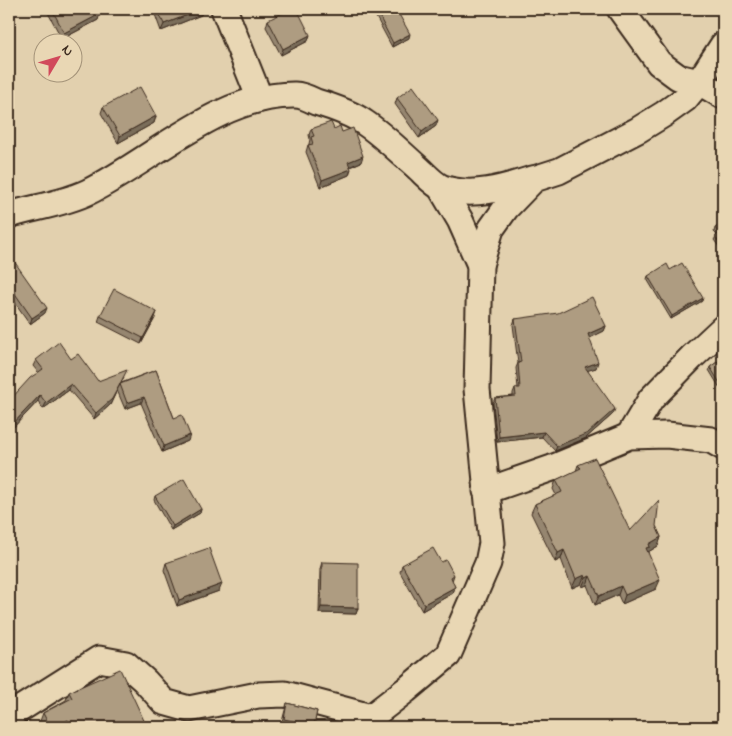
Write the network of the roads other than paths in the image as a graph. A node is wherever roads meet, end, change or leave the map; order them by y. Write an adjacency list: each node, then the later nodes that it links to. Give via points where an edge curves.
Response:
1 (224, 9): 6 (street)
2 (620, 9): 4 (street, via 659,63 678,77)
3 (723, 45): 4 (street)
4 (699, 82): 5 (street); 7 (street, via 685,98 645,126 559,171)
5 (723, 96)
6 (260, 99): 8 (street, via 296,95 334,107 364,122); 9 (street, via 205,122 87,193 61,203)
7 (534, 178): 8 (street, via 498,190 465,192); 10 (street, via 491,229)
8 (442, 188): 10 (street)
9 (9, 215)
10 (480, 265): 14 (street, via 477,389)
11 (723, 328): 12 (street, via 651,399)
12 (629, 436): 13 (street, via 667,434 711,440); 14 (street)
13 (723, 447)
14 (486, 491): 16 (street, via 492,544 488,563 448,655)
15 (9, 716): 16 (street, via 100,659 126,664 164,702 188,709 258,695 285,694)
16 (368, 722)

